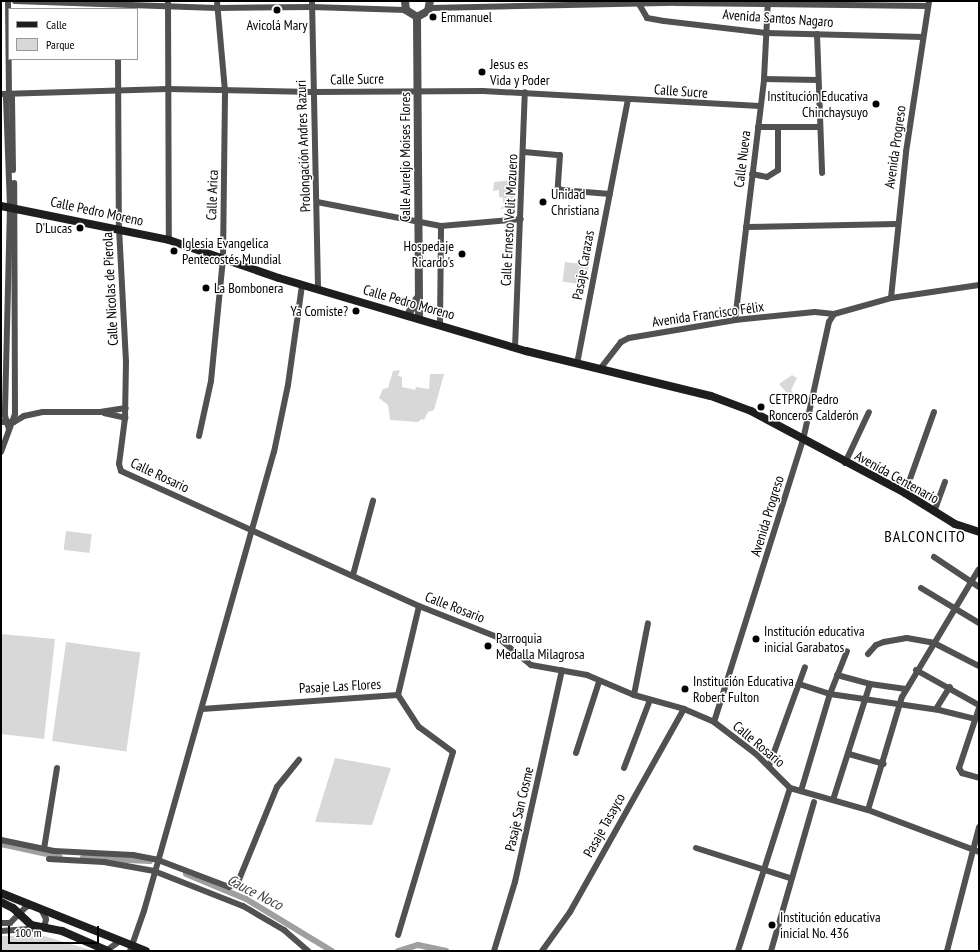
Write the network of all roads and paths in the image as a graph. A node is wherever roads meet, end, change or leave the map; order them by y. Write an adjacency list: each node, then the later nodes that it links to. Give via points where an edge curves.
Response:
1 (16, 1): 4 (street)
2 (217, 1): 14 (street, Calle Arica)
3 (405, 1): 15 (street)
4 (70, 2): 8 (street)
5 (768, 2): 7 (street); 13 (street); 17 (street, Calle Nueva)
6 (617, 3): 12 (street); 13 (street)
7 (929, 3): 19 (street, Avenida Progreso)
8 (118, 4): 9 (street)
9 (168, 4): 14 (street); 24 (street)
10 (312, 4): 14 (street); 15 (street); 28 (street, Prolongación Andres Razuri)
11 (430, 4): 12 (street); 16 (street, via 426,14)
12 (523, 4)
13 (639, 4): 17 (street, Avenida Santos Nagaro, via 647,18)
14 (217, 8): 26 (street, Calle Arica)
15 (406, 10): 16 (street)
16 (417, 17): 27 (street, Calle Aureljo Moises Flores)
17 (766, 33): 18 (street, Avenida Santos Nagaro); 22 (street, Calle Nueva)
18 (817, 34): 19 (street, Avenida Santos Nagaro); 23 (street)
19 (923, 37): 45 (street, Avenida Progreso)
20 (9, 60): 31 (street)
21 (118, 60): 25 (street, Calle Nicolas de Pierola)
22 (764, 79): 23 (street); 33 (street, Calle Nueva)
23 (818, 80): 35 (street)
24 (168, 89): 25 (street, Calle Sucre); 26 (street, Calle Sucre); 49 (street)
25 (118, 91): 31 (street, Calle Sucre); 48 (street, Calle Nicolas de Pierola)
26 (225, 91): 28 (street, Calle Sucre); 50 (street, Calle Arica)
27 (418, 91): 28 (street, Calle Sucre); 29 (street, Calle Sucre); 44 (street, Calle Aureljo Moises Flores)
28 (313, 92): 41 (street, Prolongación Andres Razuri)
29 (525, 92): 32 (street, Calle Sucre); 37 (street, Calle Ernesto Velit Mozuero)
30 (1, 94): 31 (street, Calle Sucre)
31 (9, 95): 42 (street, via 6,98)
32 (628, 100): 33 (street, Calle Sucre); 40 (street, Pasaje Carazas)
33 (760, 106): 34 (street, Calle Nueva)
34 (758, 127): 36 (street); 39 (street, Calle Nueva)
35 (819, 127): 36 (street); 38 (street)
36 (778, 128): 39 (street, via 778,170 767,177)
37 (524, 152): 40 (street, via 560,155 558,187 561,190); 43 (street, Calle Ernesto Velit Mozuero)
38 (822, 173)
39 (752, 174): 47 (street, Calle Nueva)
40 (610, 194): 62 (street, Pasaje Carazas)
41 (317, 202): 44 (street); 53 (street, Prolongación Andres Razuri)
42 (8, 206): 48 (main road, Calle Pedro Moreno); 68 (street); 71 (street)
43 (521, 220): 46 (street); 61 (street, Calle Ernesto Velit Mozuero)
44 (419, 222): 46 (street); 54 (street, Calle Aureljo Moises Flores)
45 (897, 224): 47 (street); 55 (street, Avenida Progreso)
46 (440, 226): 60 (street)
47 (746, 227): 59 (street, Calle Nueva)
48 (119, 228): 49 (main road, Calle Pedro Moreno); 64 (street, Calle Nicolas de Pierola)
49 (169, 240): 50 (main road, Calle Pedro Moreno)
50 (223, 258): 51 (main road, Calle Pedro Moreno); 74 (street, Calle Arica, via 211,381)
51 (302, 285): 53 (main road, Calle Pedro Moreno); 83 (street, via 288,385)
52 (979, 285): 55 (street)
53 (318, 290): 57 (main road, Calle Pedro Moreno)
54 (418, 298): 57 (street); 58 (street, Calle Aureljo Moises Flores)
55 (891, 298): 56 (street)
56 (834, 314): 59 (street, Avenida Francisco Félix, via 815,312); 75 (street, Avenida Progreso, via 829,322)
57 (408, 315): 58 (main road, Calle Pedro Moreno)
58 (419, 318): 60 (main road, Calle Pedro Moreno)
59 (735, 320): 63 (street, Avenida Francisco Félix, via 629,338 622,342)
60 (440, 325): 61 (main road, Calle Pedro Moreno)
61 (515, 348): 62 (main road, Calle Pedro Moreno)
62 (577, 364): 63 (main road, Calle Pedro Moreno)
63 (600, 369): 75 (main road, Calle Pedro Moreno, via 711,396 751,411)
64 (126, 408): 65 (street); 70 (street, Calle Nicolas de Pierola)
65 (100, 412): 69 (street, via 43,412); 70 (street)
66 (869, 412): 77 (street)
67 (934, 412): 80 (street)
68 (15, 414): 69 (street); 71 (street); 72 (street)
69 (24, 416): 72 (street)
70 (125, 418): 78 (street, Calle Nicolas de Pierola)
71 (3, 419): 72 (street); 73 (street)
72 (14, 422): 73 (street)
73 (9, 429): 76 (street)
74 (199, 436)
75 (803, 440): 77 (main road, Avenida Centenario); 120 (street, Avenida Progreso)
76 (1, 452)
77 (845, 463): 80 (main road, Avenida Centenario)
78 (120, 468): 83 (street, Calle Rosario)
79 (945, 482): 82 (street)
80 (905, 493): 82 (main road, Avenida Centenario)
81 (373, 501): 87 (street)
82 (934, 512): 84 (main road, Avenida Centenario)
83 (254, 530): 87 (street, Calle Rosario); 116 (street, via 230,604)
84 (979, 532)
85 (934, 556): 88 (street)
86 (979, 569): 88 (street)
87 (353, 575): 91 (street, Calle Rosario)
88 (971, 583): 89 (street); 92 (street)
89 (979, 587)
90 (922, 588): 92 (street)
91 (419, 606): 100 (street, Calle Rosario, via 497,637 531,665); 109 (street)
92 (954, 610): 94 (street); 95 (street)
93 (648, 623): 110 (street)
94 (979, 623)
95 (934, 643): 97 (street, via 900,638 876,645); 98 (street); 101 (street)
96 (847, 651): 102 (street)
97 (868, 654)
98 (979, 666)
99 (805, 667): 104 (street)
100 (562, 670): 103 (street, Calle Rosario, via 588,675); 159 (street, Pasaje San Cosme, via 515,882)
101 (916, 670): 106 (street); 107 (street)
102 (837, 675): 105 (street); 108 (street)
103 (599, 682): 110 (street, Calle Rosario); 121 (street)
104 (799, 684): 108 (street); 125 (street)
105 (870, 684): 107 (street); 112 (street)
106 (950, 687): 114 (street); 118 (street)
107 (906, 689): 113 (street)
108 (830, 694): 112 (street); 130 (street)
109 (398, 695): 116 (street, Pasaje Las Flores); 153 (street, Pasaje Las Flores, via 419,727 453,752)
110 (634, 695): 111 (street, Calle Rosario)
111 (650, 700): 117 (street, Calle Rosario); 127 (street)
112 (863, 700): 113 (street); 122 (street)
113 (899, 704): 118 (street); 124 (street)
114 (979, 705)
115 (979, 708): 119 (street)
116 (202, 709): 141 (street)
117 (684, 709): 120 (street, Calle Rosario); 160 (street, Pasaje Tasayco, via 570,912)
118 (936, 709): 119 (street)
119 (974, 719): 128 (street, via 959,768 962,773)
120 (714, 722): 125 (street, Calle Rosario)
121 (576, 752)
122 (849, 754): 124 (street); 131 (street)
123 (299, 760): 141 (street, via 277,787 238,882 224,888)
124 (884, 764): 133 (street)
125 (769, 766): 129 (street, Calle Rosario)
126 (57, 768): 137 (street)
127 (624, 768)
128 (979, 778)
129 (790, 788): 130 (street); 142 (street)
130 (801, 791): 131 (street)
131 (833, 800): 133 (street)
132 (814, 802): 144 (street)
133 (868, 810): 138 (street)
134 (979, 827): 138 (street)
135 (1, 840): 137 (street)
136 (696, 848): 142 (street)
137 (44, 849): 141 (street, via 133,855)
138 (972, 849): 139 (street); 163 (street)
139 (979, 852)
140 (49, 859): 143 (street, via 104,862)
141 (158, 860): 143 (street)
142 (764, 870): 144 (street); 161 (street)
143 (154, 871): 155 (street); 158 (street, via 243,906 284,930)
144 (790, 878): 162 (street)
145 (1, 893): 147 (main road)
146 (1, 902): 149 (main road)
147 (32, 906): 148 (main road); 149 (street)
148 (41, 909): 151 (street, via 46,919); 154 (main road)
149 (19, 914): 150 (street, via 10,923); 151 (main road, via 31,925)
150 (1, 923)
151 (40, 928): 152 (street); 156 (main road, via 62,931)
152 (1, 931)
153 (398, 934)
154 (120, 941): 155 (main road); 156 (street)
155 (131, 949): 157 (main road)
156 (107, 951)
157 (146, 951)
158 (308, 951)
159 (494, 951)
160 (542, 951)
161 (738, 951)
162 (771, 951)
163 (947, 951)

